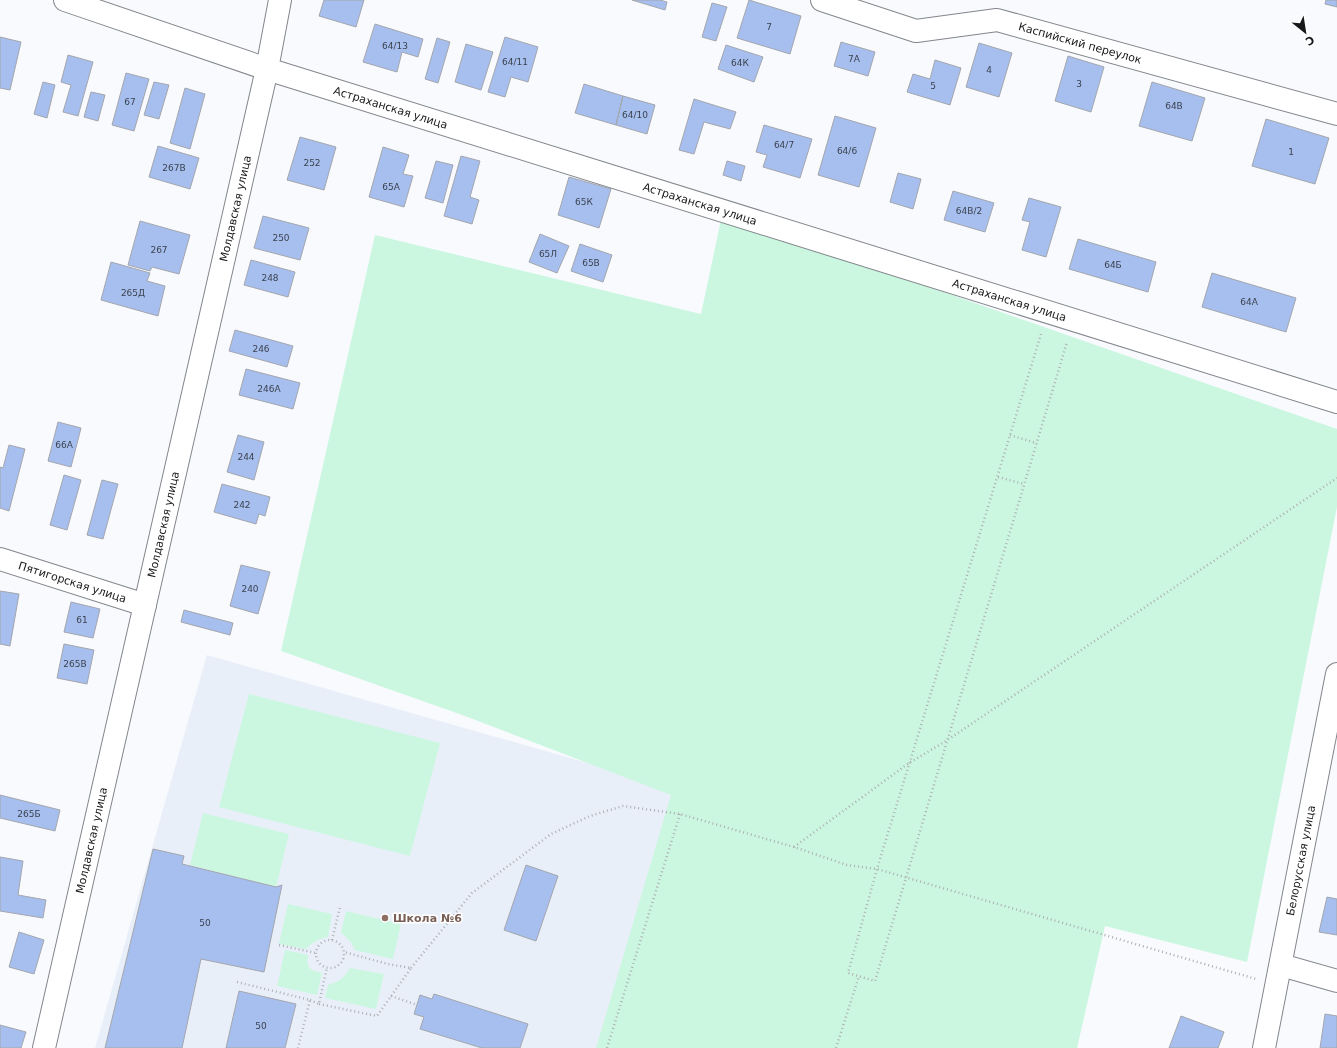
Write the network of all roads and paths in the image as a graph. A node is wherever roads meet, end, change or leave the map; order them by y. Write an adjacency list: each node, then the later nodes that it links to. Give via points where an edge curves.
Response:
1 (65, 0): 4 (street, Астраханская улица)
2 (280, 0): 4 (street, Молдавская улица)
3 (822, 0): 5 (street, Каспийский переулок, via 916,31 997,20)
4 (267, 69): 6 (street, Астраханская улица); 15 (street, Молдавская улица)
5 (1337, 114)
6 (1047, 312): 7 (street, Астраханская улица); 9 (path)
7 (1074, 320): 8 (street, Астраханская улица); 10 (path)
8 (1337, 402)
9 (1010, 435): 10 (path); 11 (path)
10 (1037, 443): 13 (path)
11 (998, 477): 13 (path); 18 (path)
12 (1337, 478): 17 (path)
13 (1024, 484): 17 (path)
14 (0, 559): 15 (street, Пятигорская улица)
15 (145, 605): 38 (street, Молдавская улица)
16 (1337, 674): 30 (street, Белорусская улица)
17 (946, 741): 18 (path); 22 (path)
18 (909, 763): 20 (path); 21 (path)
19 (680, 814): 20 (path); 29 (path, via 623,806 590,816 551,834 472,893); 40 (path)
20 (794, 847): 21 (path, via 846,864)
21 (877, 869): 22 (path); 31 (path, via 848,973)
22 (906, 877): 30 (path); 31 (path, via 875,981)
23 (340, 907): 24 (path)
24 (332, 940): 26 (path, via 338,942); 27 (path, via 321,944)
25 (279, 946): 27 (path)
26 (344, 952): 28 (path, via 341,962 333,967); 29 (path)
27 (316, 953): 28 (path, via 321,964)
28 (327, 967): 36 (path)
29 (411, 968): 34 (path)
30 (1279, 975): 32 (street); 42 (street, Белорусская улица)
31 (859, 976): 41 (path)
32 (1337, 980)
33 (237, 982): 35 (path)
34 (391, 996): 36 (path, via 377,1016); 37 (path)
35 (310, 1000): 36 (path); 39 (path)
36 (319, 1004)
37 (417, 1005)
38 (44, 1048)
39 (298, 1048)
40 (607, 1048)
41 (836, 1048)
42 (1264, 1048)

